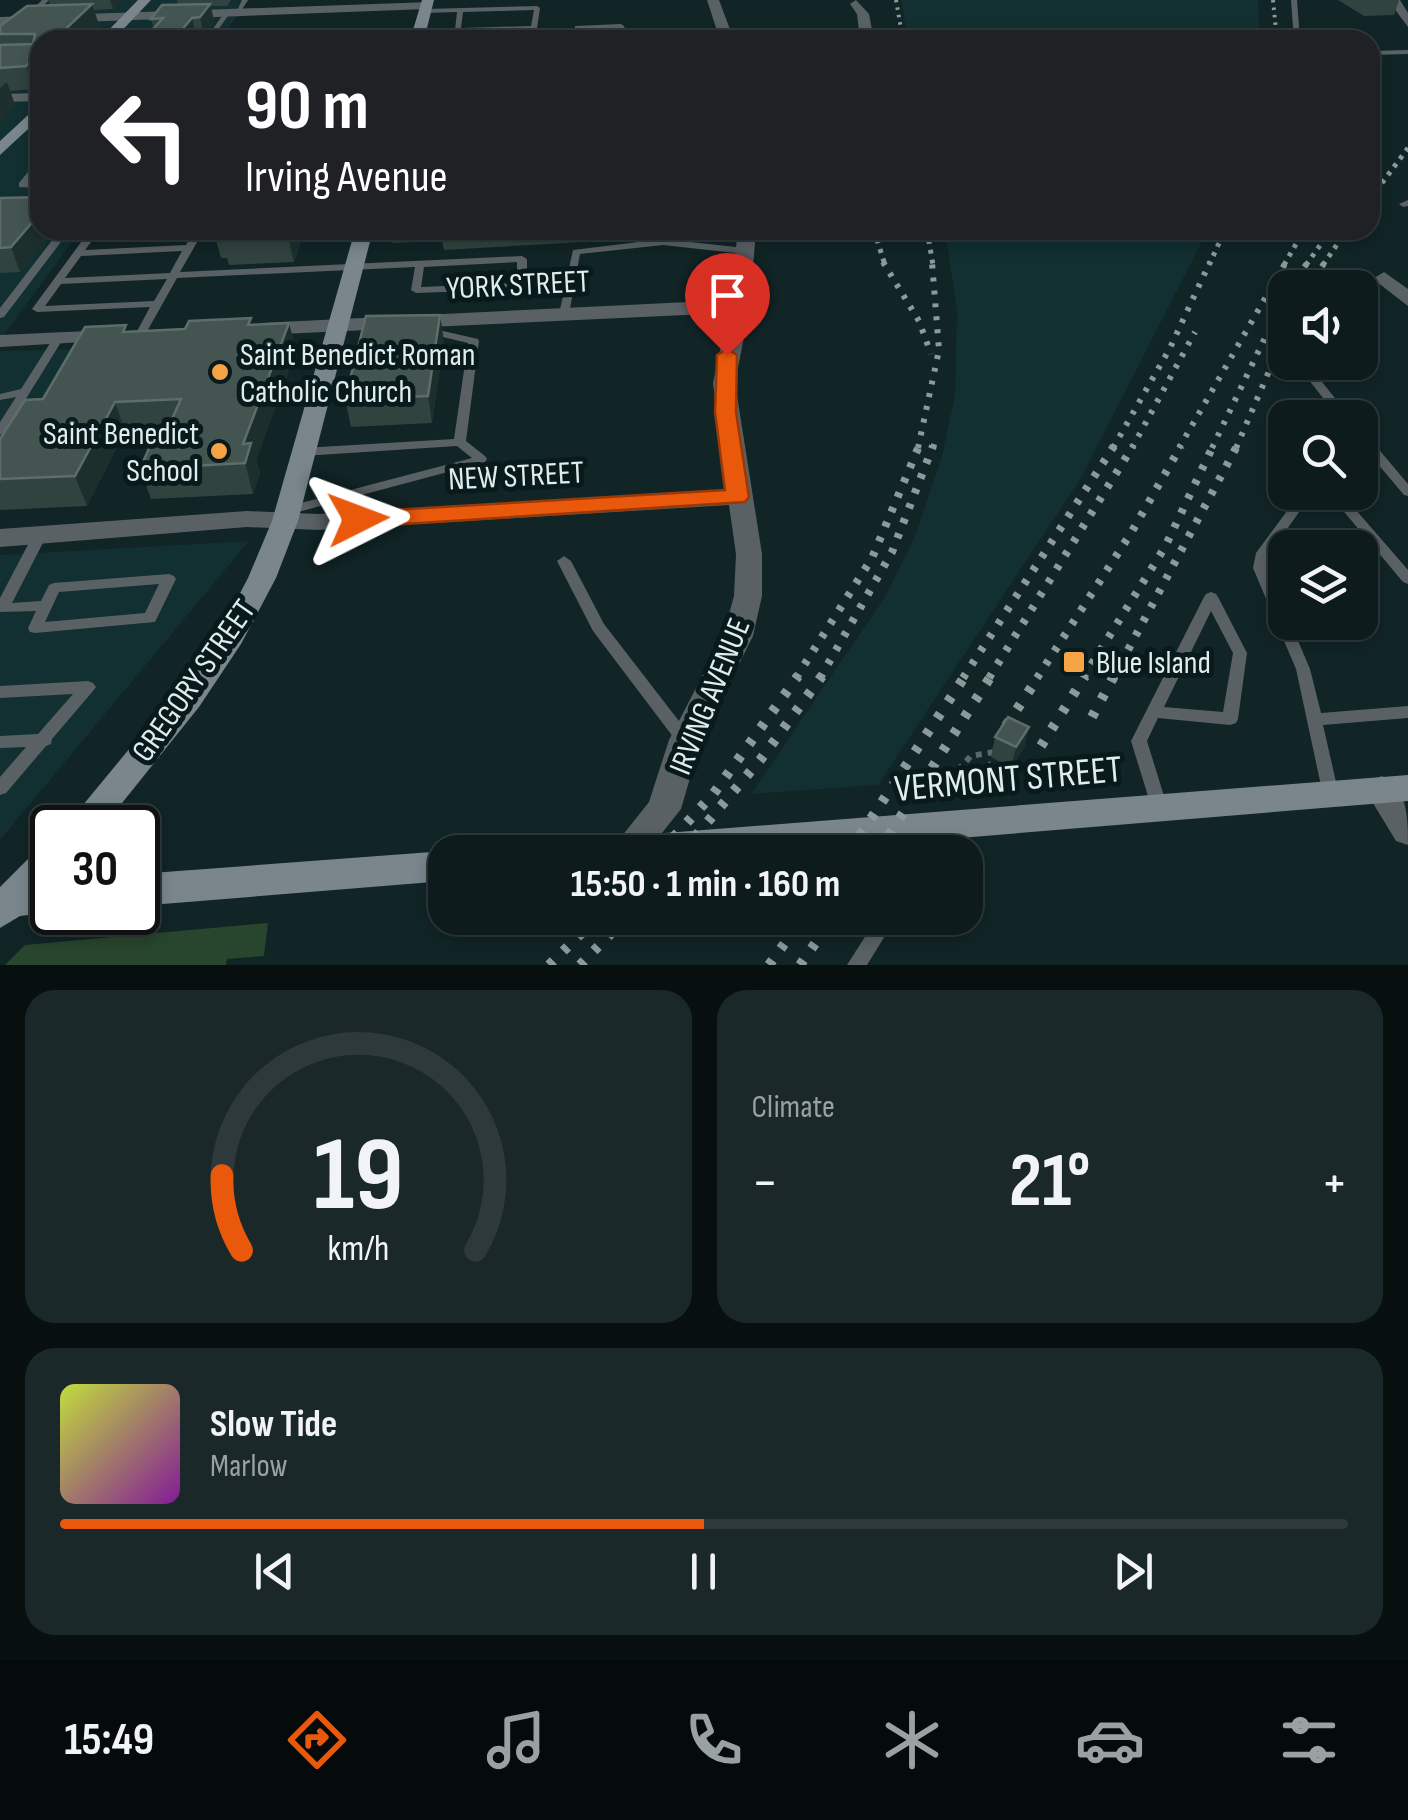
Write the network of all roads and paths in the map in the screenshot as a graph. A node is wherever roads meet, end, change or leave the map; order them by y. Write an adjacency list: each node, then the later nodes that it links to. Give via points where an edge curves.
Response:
1 (46, 0): 11 (lane)
2 (145, 0): 10 (main road)
3 (713, 0): 17 (street)
4 (1294, 0): 19 (lane)
5 (1394, 0): 13 (street)
6 (856, 4): 18 (street)
7 (427, 5): 8 (street); 9 (lane); 16 (main road)
8 (238, 7): 10 (street); 15 (lane)
9 (460, 10): 9 (lane, via 518,8 537,8 534,28 458,30)
10 (131, 15): 11 (street); 14 (main road)
11 (23, 20): 12 (street)
12 (0, 21)
13 (1408, 23)
14 (116, 30)
15 (217, 30)
16 (420, 30)
17 (724, 30)
18 (865, 30)
19 (1296, 30)
20 (1408, 52): 21 (lane)
21 (1380, 53)
22 (30, 97): 23 (street)
23 (0, 98)
24 (30, 118): 25 (main road)
25 (0, 150)
26 (58, 240): 42 (lane)
27 (87, 240): 32 (lane)
28 (193, 240): 31 (lane)
29 (361, 240): 34 (main road, GREGORY STREET)
30 (746, 240): 40 (street, IRVING AVENUE); 41 (lane, via 576,252)
31 (188, 248): 32 (lane); 35 (lane)
32 (78, 253): 37 (lane)
33 (420, 264): 33 (lane, via 522,259 522,286 416,290); 34 (lane)
34 (353, 268): 35 (lane); 44 (main road, GREGORY STREET)
35 (173, 276): 37 (lane); 39 (lane)
36 (1408, 277): 38 (street, via 1384,278)
37 (58, 281): 39 (lane, via 37,309)
38 (1408, 300)
39 (157, 304): 46 (lane)
40 (740, 306): 41 (street, YORK STREET); 58 (street, IRVING AVENUE, via 724,383)
41 (564, 314): 43 (street, YORK STREET)
42 (0, 315)
43 (396, 323): 44 (street, YORK STREET); 54 (lane, via 474,341)
44 (336, 326): 45 (street, YORK STREET); 55 (main road, GREGORY STREET)
45 (236, 330)
46 (149, 334): 47 (street)
47 (58, 339): 48 (street); 50 (lane)
48 (0, 342)
49 (1314, 380): 52 (lane)
50 (24, 392): 51 (lane); 53 (lane)
51 (0, 398)
52 (1331, 400)
53 (0, 431)
54 (460, 442): 55 (lane); 59 (lane, via 481,459)
55 (303, 452): 59 (main road, GREGORY STREET)
56 (1378, 456): 57 (lane)
57 (1408, 492)
58 (737, 497): 59 (street, NEW STREET); 70 (street, IRVING AVENUE, via 749,554 748,596 738,636)
59 (286, 516): 60 (street, NEW STREET); 77 (main road, GREGORY STREET, via 262,578 222,650)
60 (40, 535): 61 (street, NEW STREET); 64 (lane, via 2,608)
61 (0, 538)
62 (564, 560): 70 (lane, via 598,627)
63 (1408, 579): 68 (lane, via 1339,498 1324,494 1306,494 1261,556 1260,568 1303,669)
64 (42, 606): 64 (lane, via 54,588 168,579 150,618 34,628)
65 (0, 692): 69 (lane, via 88,687)
66 (1154, 712): 66 (lane, via 1230,719 1240,653 1210,597); 78 (lane, via 1139,741)
67 (1408, 712): 68 (lane)
68 (1314, 720): 76 (lane)
69 (45, 740): 71 (lane); 74 (lane)
70 (685, 740): 80 (street, IRVING AVENUE, via 664,809)
71 (0, 742)
72 (987, 767): 73 (path, via 995,756 970,756)
73 (958, 770)
74 (0, 788)
75 (1395, 789): 76 (main road, VERMONT STREET); 79 (street)
76 (1331, 795): 78 (main road, VERMONT STREET)
77 (99, 805)
78 (1160, 808): 81 (main road, VERMONT STREET)
79 (1408, 830)
80 (642, 835)
81 (968, 835)
82 (428, 867): 84 (main road)
83 (30, 881): 87 (main road)
84 (160, 888)
85 (30, 899): 86 (main road)
86 (0, 902)
87 (0, 912)
88 (876, 935): 89 (lane)
89 (856, 965)

